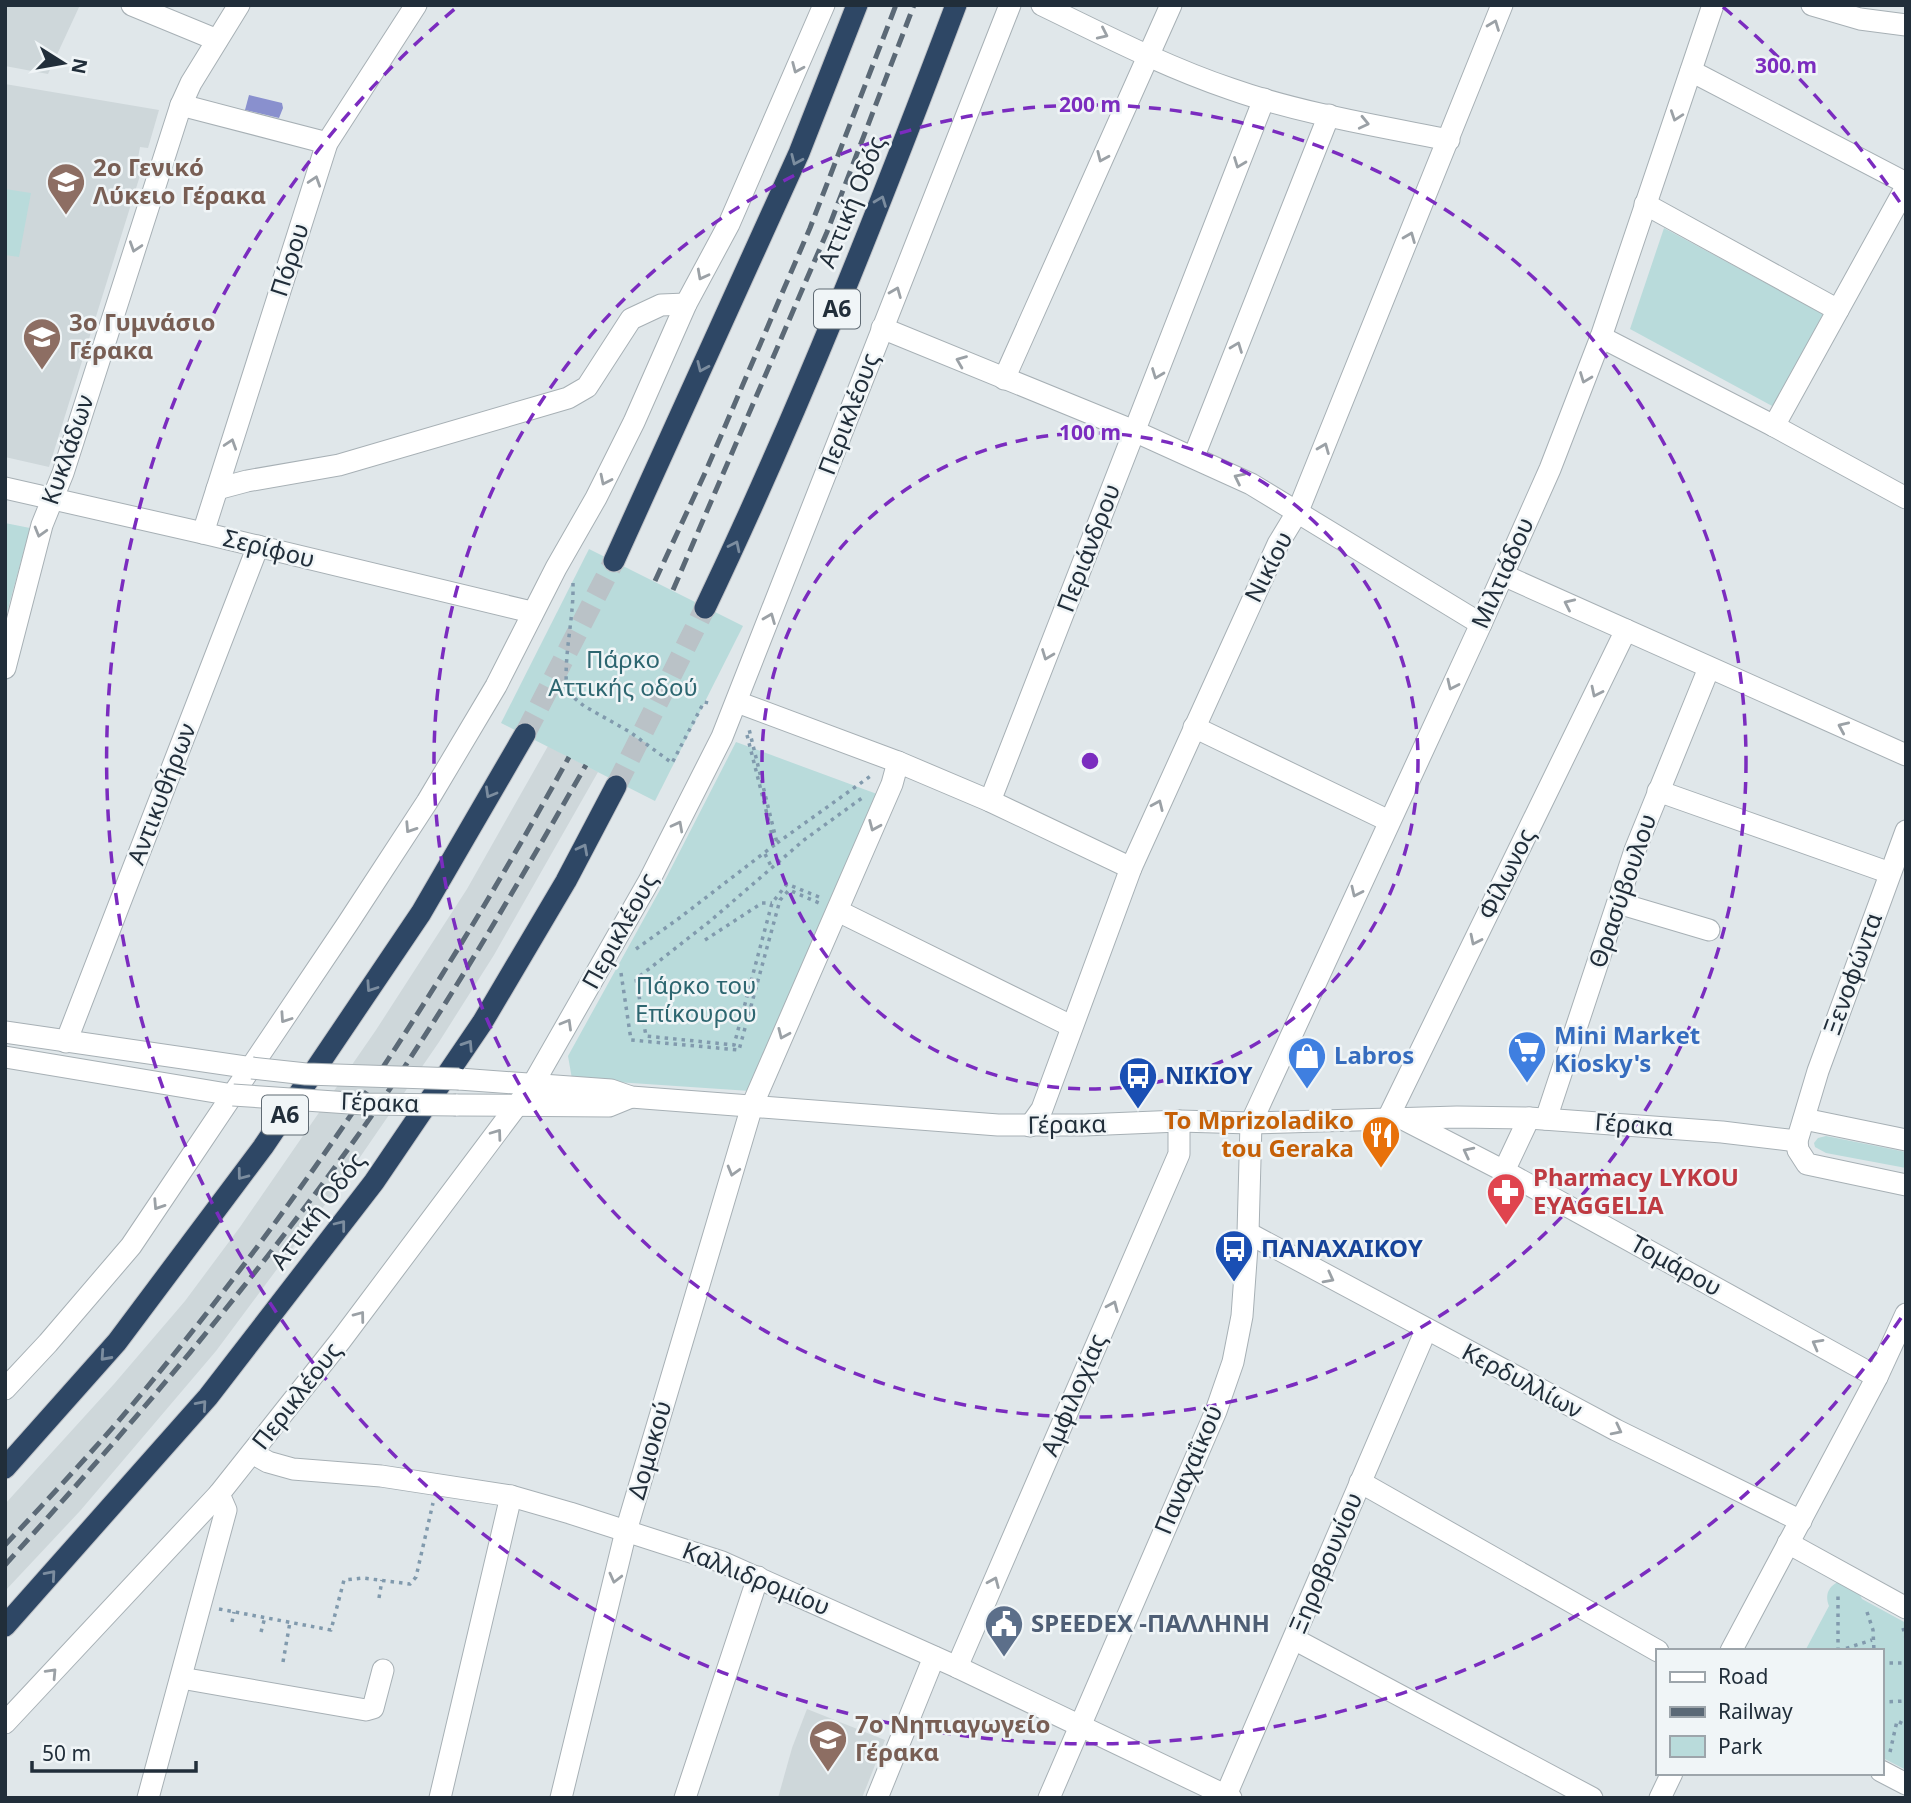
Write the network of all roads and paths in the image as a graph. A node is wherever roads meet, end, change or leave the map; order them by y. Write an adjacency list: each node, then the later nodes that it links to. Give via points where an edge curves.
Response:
1 (132, 5): 14 (street)
2 (239, 5): 14 (street, Κυκλάδων)
3 (416, 5): 21 (street, Πόρου)
4 (824, 5): 24 (street, one-way to 24, via 729,224)
5 (857, 5): 39 (highway, one-way to 39, via 799,153)
6 (956, 5): 42 (highway, Αττική Οδός / Α6, one-way to 6, via 756,502 834,316)
7 (1010, 5): 26 (street, Περικλέους, one-way to 7)
8 (1042, 5): 15 (street, one-way to 15)
9 (1171, 5): 15 (street)
10 (1502, 5): 20 (street, Νικίου, one-way to 10)
11 (1713, 5): 16 (street, Μιλτιάδου)
12 (1812, 5): 13 (street, via 1860,19)
13 (1906, 25)
14 (217, 40): 18 (street, Κυκλάδων)
15 (1147, 55): 17 (street); 28 (street, one-way to 28)
16 (1691, 71): 22 (street); 23 (street, Μιλτιάδου, one-way to 23)
17 (1264, 99): 19 (street); 30 (street, Περιάνδρου, one-way to 30)
18 (181, 105): 21 (street); 34 (street, Κυκλάδων, one-way to 34)
19 (1329, 114): 20 (street, one-way to 20); 31 (street, one-way to 19)
20 (1449, 140): 36 (street, Νικίου, one-way to 20)
21 (327, 143): 33 (street, Πόρου, one-way to 21)
22 (1906, 185): 25 (street)
23 (1645, 204): 25 (street); 27 (street, Μιλτιάδου)
24 (686, 304): 33 (street, via 661,304 631,318 587,387 568,398 340,465); 43 (street, one-way to 43, via 634,422)
25 (1839, 310): 29 (street)
26 (882, 328): 28 (street, one-way to 26); 48 (street, Περικλέους, one-way to 26)
27 (1601, 337): 29 (street); 40 (street, Μιλτιάδου, one-way to 40)
28 (1004, 379): 30 (street)
29 (1774, 426): 35 (street)
30 (1134, 431): 31 (street); 57 (street, Περιάνδρου, one-way to 57)
31 (1194, 456): 36 (street, one-way to 31)
32 (5, 488): 34 (street, Σερίφου)
33 (217, 489): 37 (street, Πόρου)
34 (53, 498): 37 (street, Σερίφου); 47 (street, Κυκλάδων, one-way to 47)
35 (1906, 498)
36 (1298, 511): 44 (street); 49 (street, Νικίου, via 1278,544)
37 (203, 533): 38 (street, Σερίφου)
38 (258, 546): 43 (street, Σερίφου); 74 (street, Αντικυθήρων)
39 (614, 561)
40 (1503, 575): 44 (street, Μιλτιάδου); 45 (street, one-way to 40)
41 (566, 580): 48 (path, via 573,582 567,692 584,706 672,763 704,702)
42 (705, 608)
43 (532, 615): 76 (street, one-way to 76, via 427,802)
44 (1482, 624): 58 (street, Μιλτιάδου, one-way to 58)
45 (1626, 630): 46 (street); 82 (street, Φίλωνος, one-way to 82)
46 (1709, 667): 52 (street, one-way to 46); 55 (street, Θρασύβουλου)
47 (5, 668)
48 (735, 706): 53 (street); 60 (path, via 745,714); 77 (street, Περικλέους, one-way to 48, via 649,881)
49 (1194, 727): 58 (street); 63 (street, Νικίου, one-way to 49)
50 (747, 733): 61 (path, via 774,846)
51 (525, 734): 98 (highway, Α6, one-way to 98, via 421,913 263,1147 117,1342)
52 (1906, 755)
53 (897, 766): 57 (street); 60 (path, via 858,783); 67 (street, Δομοκού, one-way to 67)
54 (616, 786): 117 (highway, Αττική Οδός, one-way to 54, via 208,1397 374,1182 482,1023)
55 (1658, 791): 64 (street); 66 (street, Θρασύβουλου)
56 (863, 797): 62 (path)
57 (990, 801): 63 (street)
58 (1389, 821): 86 (street, Μιλτιάδου, one-way to 86)
59 (1906, 831): 64 (street, Ξενοφώντα)
60 (777, 843): 61 (path)
61 (765, 854): 62 (path); 70 (path)
62 (772, 868): 65 (path, via 636,979 646,1036 734,1045)
63 (1131, 868): 72 (street, Νικίου)
64 (1890, 873): 84 (street, Ξενοφώντα)
65 (772, 903): 67 (path, via 787,884); 69 (path, via 762,903)
66 (1618, 904): 68 (street); 83 (street, Θρασύβουλου)
67 (839, 908): 71 (path, via 789,890 780,900 739,1050 631,1040); 72 (street); 80 (street, Δομοκού, one-way to 80)
68 (1709, 930)
69 (705, 940)
70 (631, 954)
71 (620, 962)
72 (1071, 1026): 87 (street, Νικίου, via 1042,1109)
73 (5, 1032): 74 (street, Γέρακα)
74 (66, 1042): 76 (street, Γέρακα)
75 (5, 1057): 78 (street, Γέρακα)
76 (252, 1068): 77 (street, Γέρακα, bridge); 78 (street)
77 (533, 1084): 79 (street, Γέρακα, via 611,1090); 81 (street, Περικλέους)
78 (233, 1095): 81 (street, Γέρακα, bridge); 96 (street, one-way to 96, via 131,1246)
79 (631, 1097): 80 (street, Γέρακα); 81 (street, Γέρακα, via 609,1106)
80 (752, 1106): 87 (street, Γέρακα); 104 (street, Δομοκού, one-way to 104)
81 (516, 1107): 97 (street, Περικλέους, one-way to 81)
82 (1394, 1118): 83 (street, Γέρακα); 86 (street, Γέρακα); 90 (street, Τομάρου, one-way to 82)
83 (1538, 1118): 88 (street, Γέρακα); 90 (street, Θρασύβουλου)
84 (1804, 1119): 88 (street); 89 (street)
85 (1179, 1121): 86 (street, Γέρακα); 87 (street, Γέρακα); 131 (street, Αμφιλοχίας, one-way to 85, via 1179,1154)
86 (1251, 1123): 92 (street, Παναχαΐκού)
87 (1030, 1126)
88 (1797, 1140): 91 (street, via 1797,1150 1807,1164)
89 (1906, 1140)
90 (1504, 1171): 95 (street, Τομάρου, one-way to 90)
91 (1906, 1185)
92 (1248, 1233): 94 (street, Κερδυλλίων, one-way to 94); 137 (street, Παναχαΐκού, via 1242,1317 1233,1362)
93 (1906, 1314): 95 (street)
94 (1426, 1330): 99 (street, Ξηροβουνίου); 103 (street, Κερδυλλίων, one-way to 103)
95 (1877, 1377): 103 (street)
96 (5, 1389)
97 (252, 1453): 100 (street, Καλλιδρομίου, via 293,1469); 101 (street, Περικλέους)
98 (5, 1468)
99 (1360, 1482): 120 (street, Ξηροβουνίου); 126 (street)
100 (437, 1483): 102 (street, Καλλιδρομίου); 107 (path, via 416,1577 410,1584)
101 (219, 1494): 110 (street, via 226,1510); 136 (street, Περικλέους, one-way to 101)
102 (511, 1496): 104 (street, Καλλιδρομίου); 144 (street)
103 (1801, 1521): 105 (street)
104 (626, 1531): 106 (street, Καλλιδρομίου); 145 (street, Δομοκού, one-way to 145)
105 (1788, 1543): 114 (street); 122 (street)
106 (758, 1577): 127 (street, Καλλιδρομίου); 146 (street)
107 (382, 1580): 109 (path); 116 (path, via 344,1580 331,1630)
108 (1837, 1595): 123 (path)
109 (379, 1598)
110 (200, 1606): 112 (path); 133 (street)
111 (1866, 1608): 121 (path)
112 (234, 1612): 113 (path); 115 (path)
113 (265, 1617): 116 (path); 118 (path)
114 (1904, 1618): 119 (path)
115 (232, 1622)
116 (290, 1622): 128 (path)
117 (5, 1626)
118 (261, 1632)
119 (1906, 1638)
120 (1294, 1639): 142 (street, Ξηροβουνίου); 149 (street)
121 (1873, 1640): 124 (path); 125 (path)
122 (1732, 1649)
123 (1838, 1649)
124 (1844, 1649)
125 (1874, 1649)
126 (1656, 1650)
127 (933, 1657): 131 (street, Καλλιδρομίου); 147 (street)
128 (283, 1662)
129 (1906, 1663): 130 (path)
130 (1883, 1664)
131 (957, 1667): 137 (street, Καλλιδρομίου)
132 (383, 1671): 133 (street, via 373,1708 366,1710)
133 (181, 1678): 143 (street)
134 (1906, 1701): 135 (path)
135 (1883, 1702)
136 (5, 1723)
137 (1079, 1725): 142 (street, Καλλιδρομίου); 148 (street, Παναχαΐκού)
138 (1906, 1725): 139 (path, via 1898,1721)
139 (1885, 1764): 141 (street)
140 (1671, 1775): 150 (street)
141 (1906, 1783)
142 (1228, 1796)
143 (148, 1798)
144 (440, 1798)
145 (561, 1798)
146 (685, 1798)
147 (877, 1798)
148 (1049, 1798)
149 (1592, 1798)
150 (1660, 1798)

